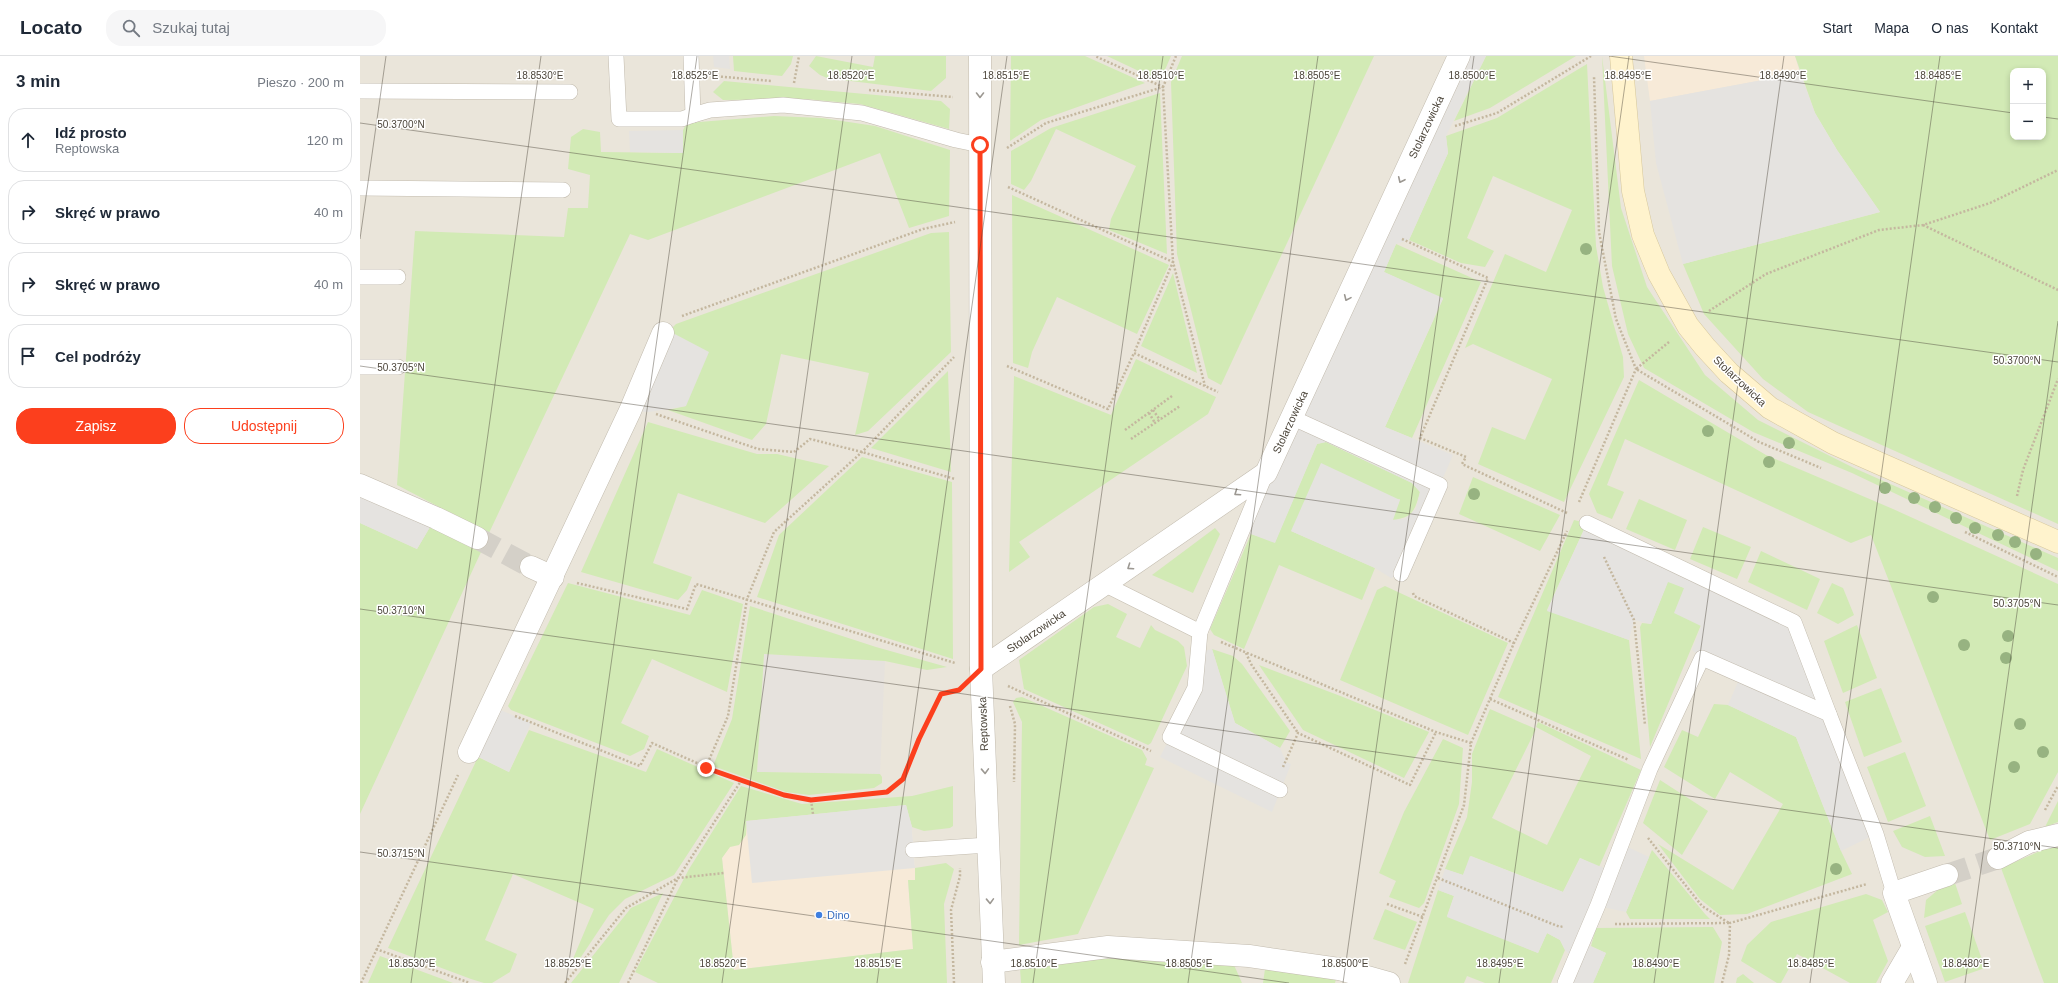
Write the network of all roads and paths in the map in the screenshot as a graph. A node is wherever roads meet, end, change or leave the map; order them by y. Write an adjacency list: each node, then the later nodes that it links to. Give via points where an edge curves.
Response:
1 (616, 56): 15 (lane, via 619,119 682,119)
2 (691, 56): 15 (lane)
3 (799, 56): 11 (path)
4 (980, 56): 17 (street, Reptowska, one-way to 17)
5 (1095, 56): 12 (path)
6 (1176, 56): 12 (path)
7 (1459, 56): 16 (street, Stolarzowicka)
8 (1591, 56): 16 (path, via 1497,113)
9 (1621, 56): 30 (street, Stolarzowicka, via 1633,191 1643,235 1659,274)
10 (1594, 71): 54 (path, via 1599,232 1616,319 1636,369)
11 (793, 83)
12 (1164, 87): 18 (path, via 1046,123); 26 (path)
13 (360, 91): 14 (lane)
14 (570, 92)
15 (693, 115): 17 (lane, via 710,110 783,105 862,113)
16 (1422, 136): 25 (street, Stolarzowicka, one-way to 25)
17 (980, 145): 68 (street, Reptowska)
18 (1007, 148)
19 (2058, 170): 24 (path, via 1990,203)
20 (1008, 187): 26 (path)
21 (360, 188): 22 (lane)
22 (563, 190)
23 (956, 222): 31 (path, via 923,229 666,321)
24 (1923, 224): 29 (path); 30 (path, via 1879,230 1766,274)
25 (1378, 228): 45 (street, Stolarzowicka, one-way to 45); 54 (path, via 1488,278 1420,438 1466,457 1462,464)
26 (1173, 262): 32 (path); 38 (path)
27 (360, 278): 28 (lane)
28 (398, 278)
29 (2058, 290)
30 (1688, 326): 55 (street, Stolarzowicka, via 1729,373 1770,408 1833,443)
31 (663, 333): 43 (street)
32 (1134, 353): 34 (path, via 1108,409); 38 (path)
33 (957, 354): 50 (path)
34 (1006, 366)
35 (360, 367): 36 (lane)
36 (398, 367)
37 (2058, 379): 55 (path, via 2023,470)
38 (1205, 386): 39 (path)
39 (1218, 392)
40 (1172, 396): 42 (path)
41 (1180, 406): 46 (path)
42 (1153, 410): 44 (path); 46 (path)
43 (630, 411): 50 (path, via 649,412 758,449 794,452 810,439); 61 (street)
44 (1149, 413): 47 (path); 48 (path)
45 (1292, 418): 51 (street, Stolarzowicka); 60 (lane, via 1440,485)
46 (1160, 420): 47 (path)
47 (1155, 423): 49 (path)
48 (1126, 430)
49 (1131, 439)
50 (862, 452): 52 (path); 63 (path, via 774,532)
51 (1266, 473): 62 (street, Stolarzowicka, one-way to 62); 64 (lane)
52 (956, 479)
53 (360, 485): 57 (street)
54 (1573, 516): 56 (path); 65 (path)
55 (2013, 522): 58 (street, Stolarzowicka)
56 (1587, 523): 72 (lane, via 1794,622); 73 (path, via 1634,620)
57 (477, 538)
58 (2058, 542)
59 (531, 567): 61 (street)
60 (1401, 574): 65 (path, via 1414,596)
61 (553, 577): 63 (path, via 687,609 696,584); 71 (street)
62 (1104, 584): 64 (lane); 68 (street, Stolarzowicka)
63 (747, 599): 67 (path); 79 (path, via 728,716)
64 (1200, 632): 66 (path); 76 (lane, via 1195,688)
65 (1514, 643): 70 (path)
66 (1246, 653): 74 (path); 75 (path)
67 (958, 664)
68 (981, 669): 83 (path, via 959,690 941,694 903,779 887,792); 87 (street, Reptowska, one-way to 87)
69 (1005, 685): 76 (path, via 1156,753)
70 (1490, 699): 77 (path); 80 (path)
71 (491, 706): 78 (street); 79 (path, via 640,766 652,743)
72 (1829, 714): 80 (lane, via 1702,658); 95 (lane, via 1876,834)
73 (1646, 730)
74 (1436, 732): 75 (path, via 1410,785); 77 (path)
75 (1298, 733): 82 (path)
76 (1170, 737): 82 (lane)
77 (1471, 743): 93 (path, via 1464,805)
78 (468, 752): 100 (path)
79 (706, 768): 81 (path)
80 (1650, 769): 85 (lane)
81 (741, 781): 83 (path, via 784,795); 92 (path)
82 (1276, 788)
83 (811, 800): 84 (path)
84 (814, 814)
85 (1631, 817): 98 (path, via 1702,906); 108 (lane, via 1598,906)
86 (2058, 835): 89 (street, via 2029,842)
87 (988, 845): 88 (lane); 101 (street, Reptowska, one-way to 101)
88 (913, 850)
89 (1998, 858)
90 (724, 872): 92 (path)
91 (1947, 875): 95 (street)
92 (678, 878): 106 (path, via 626,908); 107 (path)
93 (1438, 878): 94 (path); 97 (path)
94 (1446, 882)
95 (1892, 885): 98 (path); 99 (street)
96 (1387, 904): 97 (path)
97 (1423, 917): 102 (path)
98 (1730, 923): 109 (path, via 1729,954)
99 (1913, 947): 110 (street); 111 (street)
100 (376, 949): 103 (path); 105 (path)
101 (993, 973): 102 (street, via 1108,947 1249,956)
102 (1396, 975)
103 (361, 979): 104 (path)
104 (360, 983)
105 (470, 983)
106 (565, 983)
107 (628, 983)
108 (1565, 983)
109 (1722, 983)
110 (1892, 983)
111 (1926, 983)

